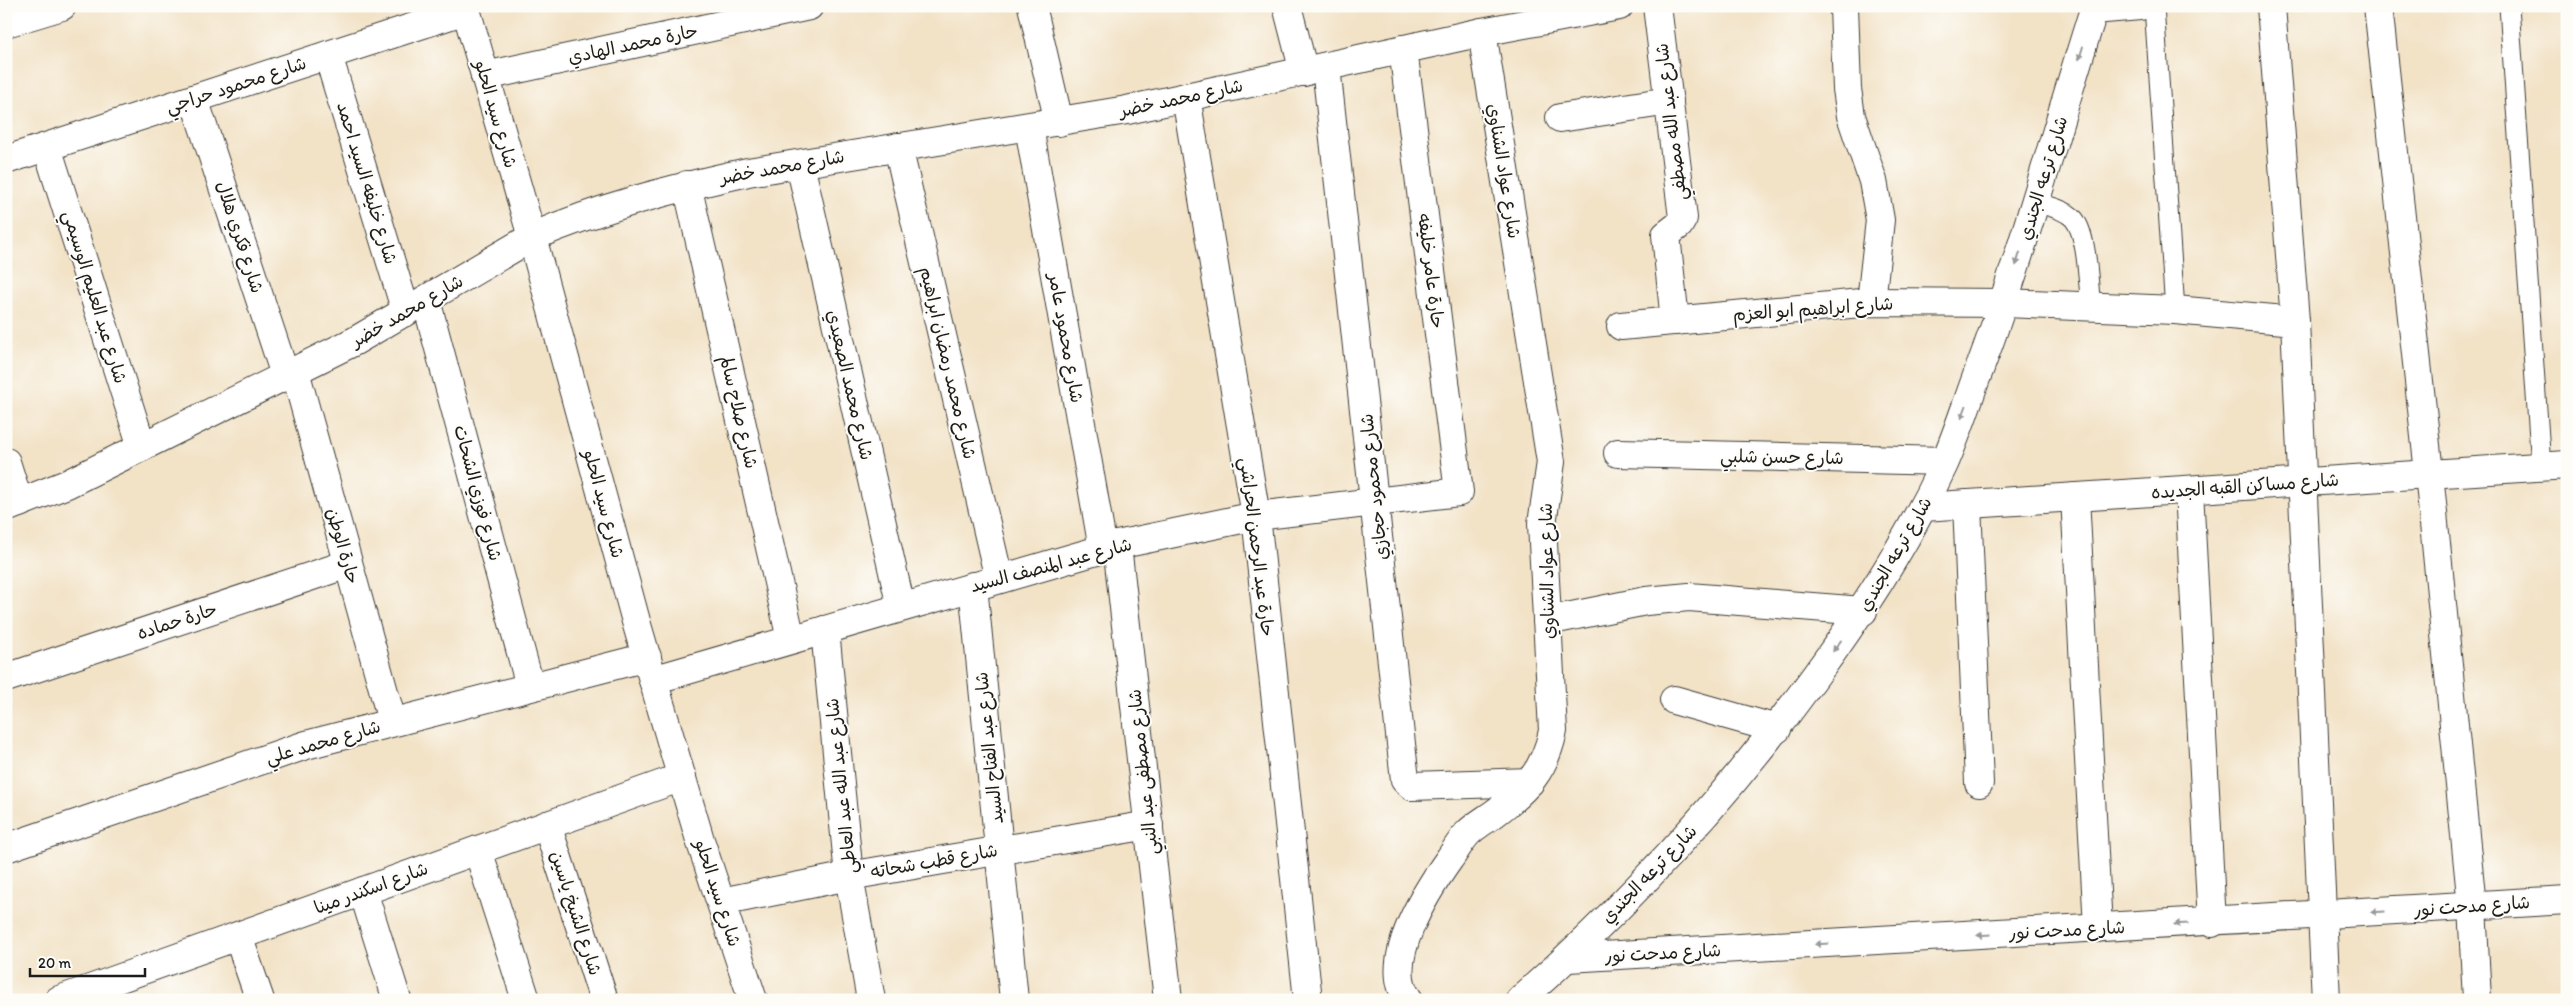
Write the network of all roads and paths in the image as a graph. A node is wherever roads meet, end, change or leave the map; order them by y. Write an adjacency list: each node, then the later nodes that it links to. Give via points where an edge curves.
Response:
1 (62, 6): 16 (street)
2 (809, 6): 21 (street, حارة محمد الهادي)
3 (1032, 6): 26 (street)
4 (1287, 6): 20 (street, شارع محمود حجازي)
5 (1619, 6): 15 (street, شارع محمد خضر)
6 (1657, 6): 24 (street, شارع عبد الله مصطفي)
7 (1844, 6): 35 (street, via 1848,98 1873,181 1880,220)
8 (2140, 6): 14 (street)
9 (2154, 6): 39 (lane)
10 (2271, 6): 40 (street)
11 (2378, 6): 49 (street)
12 (2509, 6): 48 (lane)
13 (466, 8): 19 (street, شارع محمود حراجي); 21 (street, شارع سيد الحلو)
14 (2094, 8): 33 (street, شارع ترعه الجندي, one-way to 33)
15 (1537, 13): 17 (street, شارع محمد خضر)
16 (6, 23)
17 (1482, 32): 18 (street, شارع محمد خضر); 65 (street, شارع عواد الشناوي, via 1551,462 1542,524)
18 (1403, 49): 20 (street, شارع محمد خضر); 52 (street, حارة عامر خليفه)
19 (328, 55): 23 (street, شارع محمود حراجي); 37 (street, شارع خليفه السيد احمد)
20 (1315, 69): 22 (street, شارع محمد خضر); 54 (street, شارع محمود حجازي)
21 (485, 76): 34 (street, شارع سيد الحلو)
22 (1186, 97): 26 (street, شارع محمد خضر); 58 (street, حارة عبد الرحمن الحراشي)
23 (194, 99): 28 (street, شارع محمود حراجي); 43 (street, شارع فكري هلال)
24 (1669, 101): 25 (street); 41 (street, شارع عبد الله مصطفي, via 1683,218 1666,235)
25 (1560, 118)
26 (1059, 122): 27 (street, شارع محمد خضر)
27 (1029, 126): 29 (street, شارع محمد خضر); 59 (street, شارع محمود عامر)
28 (47, 147): 30 (street, شارع محمود حراجي); 44 (street, شارع عبد العليم الوسيمي)
29 (898, 147): 31 (street, شارع محمد خضر); 61 (street, شارع محمد رمضان ابراهيم)
30 (6, 160)
31 (800, 164): 32 (street, شارع محمد خضر); 63 (street, شارع محمد الصعيدي)
32 (687, 185): 34 (street, شارع محمد خضر, via 559,225); 67 (street, شارع صلاح سالم)
33 (2035, 203): 36 (street, شارع ترعه الجندي, one-way to 36); 38 (lane, via 2058,209 2074,219 2082,234)
34 (532, 237): 37 (street, شارع محمد خضر); 68 (street, شارع سيد الحلو)
35 (1871, 302): 36 (street, شارع ابراهيم ابو العزم); 41 (street, شارع ابراهيم ابو العزم)
36 (2005, 303): 38 (street, شارع ابراهيم ابو العزم); 46 (street, شارع ترعه الجندي, one-way to 46)
37 (416, 306): 43 (street, شارع محمد خضر); 70 (street, شارع فوزي الشحات)
38 (2091, 307): 39 (street, شارع ابراهيم ابو العزم)
39 (2175, 310): 40 (street, شارع ابراهيم ابو العزم)
40 (2294, 320): 50 (street)
41 (1675, 321): 42 (street, شارع ابراهيم ابو العزم)
42 (1621, 326)
43 (290, 373): 44 (street, شارع محمد خضر); 60 (street, حارة الوطن)
44 (142, 447): 56 (street, شارع محمد خضر, via 67,484)
45 (1618, 454): 46 (street, شارع حسن شلبي)
46 (1945, 461): 57 (street, شارع ترعه الجندي)
47 (6, 462): 56 (street)
48 (2554, 466): 49 (street, شارع مساكن القبه الجديده)
49 (2429, 473): 50 (street, شارع مساكن القبه الجديده); 86 (street)
50 (2302, 482): 51 (street, شارع مساكن القبه الجديده); 87 (street)
51 (2189, 490): 53 (street, شارع مساكن القبه الجديده); 88 (street)
52 (1459, 492): 54 (street, شارع عبد المنصف السيد)
53 (2075, 497): 55 (street, شارع مساكن القبه الجديده); 89 (street)
54 (1376, 502): 58 (street, شارع عبد المنصف السيد); 75 (street, شارع محمود حجازي, via 1405,780 1412,786)
55 (1967, 504): 57 (street, شارع مساكن القبه الجديده); 76 (street)
56 (12, 506)
57 (1923, 507): 64 (street, شارع ترعه الجندي)
58 (1256, 516): 59 (street, شارع عبد المنصف السيد); 101 (street, حارة عبد الرحمن الحراشي)
59 (1110, 547): 61 (street, شارع عبد المنصف السيد); 78 (street, شارع مصطفى عبد النبي)
60 (348, 564): 69 (street, حارة حماده); 72 (street, حارة الوطن)
61 (999, 579): 62 (street, شارع عبد المنصف السيد)
62 (973, 586): 63 (street, شارع عبد المنصف السيد); 81 (street, شارع عبد الفتاح السيد)
63 (901, 607): 66 (street, شارع عبد المنصف السيد)
64 (1863, 611): 65 (street, via 1689,597 1646,601); 73 (street, شارع ترعه الجندي, one-way to 73)
65 (1547, 621): 75 (street, شارع عواد الشناوي, via 1553,731 1548,755)
66 (825, 630): 67 (street, شارع عبد المنصف السيد); 82 (street, شارع عبد الله عبد العاطي)
67 (791, 640): 68 (street, شارع عبد المنصف السيد)
68 (650, 668): 70 (street, شارع محمد علي); 74 (street, شارع سيد الحلو)
69 (6, 678)
70 (530, 686): 72 (street, شارع محمد علي)
71 (1674, 700): 73 (street)
72 (392, 721): 79 (street, شارع محمد علي, via 231,769)
73 (1777, 728): 91 (street, شارع ترعه الجندي, via 1675,850)
74 (682, 777): 77 (street, شارع اسكندر مينا); 85 (street, شارع سيد الحلو)
75 (1530, 782): 102 (street, شارع عواد الشناوي, via 1468,833 1432,883 1406,935 1398,971)
76 (1979, 783)
77 (547, 825): 80 (street, شارع اسكندر مينا); 96 (street, شارع الشيخ ياسين)
78 (1148, 826): 81 (street, شارع قطب شحاته); 100 (street, شارع مصطفى عبد النبي)
79 (6, 848)
80 (478, 850): 83 (street, شارع اسكندر مينا); 95 (street)
81 (999, 850): 82 (street, شارع قطب شحاته); 99 (street, شارع عبد الفتاح السيد)
82 (849, 876): 85 (street, شارع قطب شحاته); 98 (street, شارع عبد الله عبد العاطي)
83 (363, 891): 90 (street, شارع اسكندر مينا); 94 (street)
84 (2567, 900): 86 (street, شارع مدحت نور)
85 (720, 902): 97 (street, شارع سيد الحلو)
86 (2472, 906): 87 (street, شارع مدحت نور, one-way to 87); 105 (street)
87 (2322, 916): 88 (street, شارع مدحت نور); 104 (street)
88 (2212, 922): 89 (street, شارع مدحت نور, one-way to 89)
89 (2098, 928): 91 (street, شارع مدحت نور, one-way to 91)
90 (238, 936): 92 (street, شارع اسكندر مينا); 93 (street)
91 (1568, 958): 103 (street, شارع ترعه الجندي)
92 (59, 1000)
93 (260, 1000)
94 (398, 1000)
95 (526, 1000)
96 (604, 1000)
97 (752, 1000)
98 (871, 1000)
99 (1014, 1000)
100 (1168, 1000)
101 (1308, 1000)
102 (1409, 1000)
103 (1520, 1000)
104 (2326, 1000)
105 (2477, 1000)

